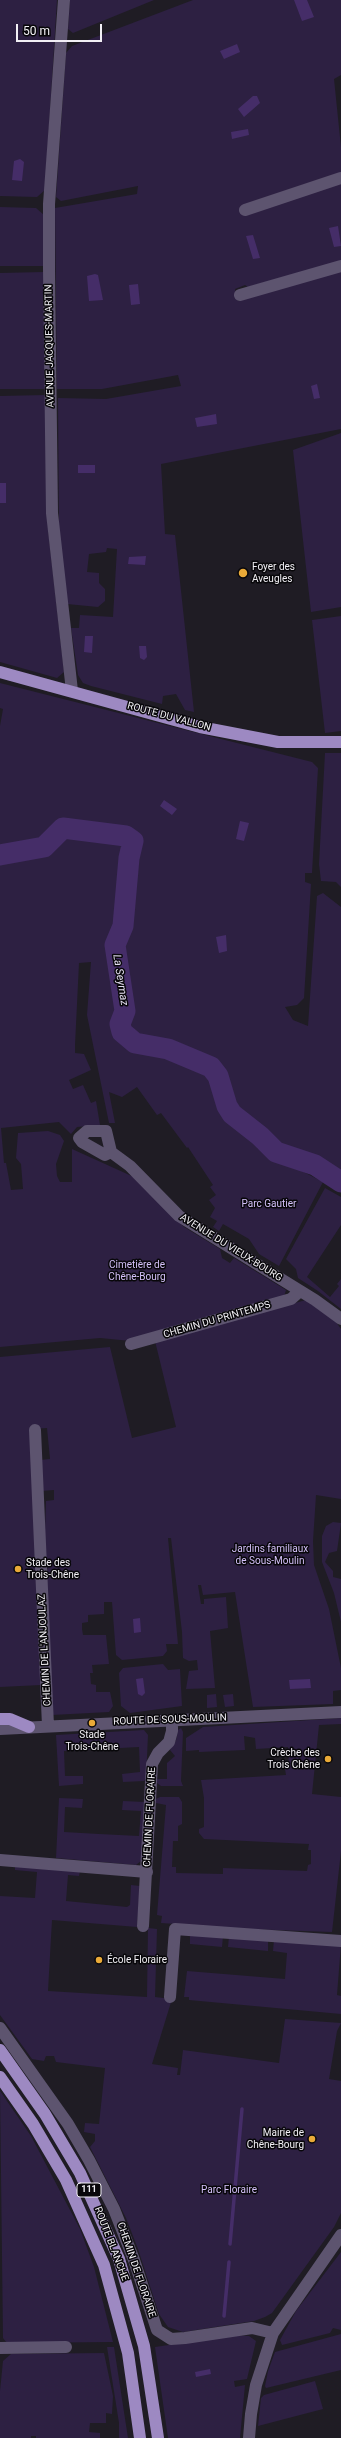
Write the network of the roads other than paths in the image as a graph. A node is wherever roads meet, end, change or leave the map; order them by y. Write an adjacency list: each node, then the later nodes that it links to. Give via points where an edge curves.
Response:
1 (64, 0): 7 (street, AVENUE JACQUES-MARTIN, via 49,204 49,277 52,513)
2 (341, 178): 3 (street)
3 (245, 210)
4 (341, 266): 5 (street)
5 (240, 295)
6 (0, 672): 7 (main road, ROUTE DU VALLON)
7 (72, 691): 8 (main road, ROUTE DU VALLON, via 200,726 262,739 293,743)
8 (341, 742)
9 (111, 1152): 10 (street, AVENUE DU VIEUX-BOURG, via 130,1166 179,1216)
10 (300, 1291): 11 (street, AVENUE DU VIEUX-BOURG); 12 (street, CHEMIN DU PRINTEMPS, via 291,1299)
11 (341, 1319)
12 (131, 1344)
13 (35, 1430): 17 (street, CHEMIN DE L'ANJOULAZ)
14 (341, 1712): 16 (street, ROUTE DE SOUS-MOULIN)
15 (0, 1719): 18 (main road, via 10,1719)
16 (172, 1720): 17 (street, ROUTE DE SOUS-MOULIN); 21 (street, CHEMIN DE FLORAIRE, via 169,1742 152,1764)
17 (48, 1726): 18 (street, ROUTE DE SOUS-MOULIN)
18 (29, 1727): 19 (street, ROUTE DE SOUS-MOULIN)
19 (0, 1729)
20 (0, 1860): 21 (street, CHEMIN DE FLORAIRE)
21 (147, 1872): 22 (street, CHEMIN DE FLORAIRE)
22 (144, 1926)
23 (341, 1941): 24 (street, via 175,1929)
24 (170, 1997)
25 (0, 2028): 29 (street, CHEMIN DE FLORAIRE, via 77,2138 114,2209 157,2330 171,2339 252,2328)
26 (0, 2050): 33 (main road, ROUTE BLANCHE / 111, via 80,2172 116,2252 139,2324)
27 (0, 2077): 32 (main road, ROUTE BLANCHE / 111, via 33,2124 66,2180 104,2265 128,2353)
28 (341, 2235): 29 (street)
29 (273, 2333): 34 (street, via 256,2385)
30 (66, 2347): 31 (street)
31 (0, 2348)
32 (140, 2438)
33 (158, 2438)
34 (250, 2438)

